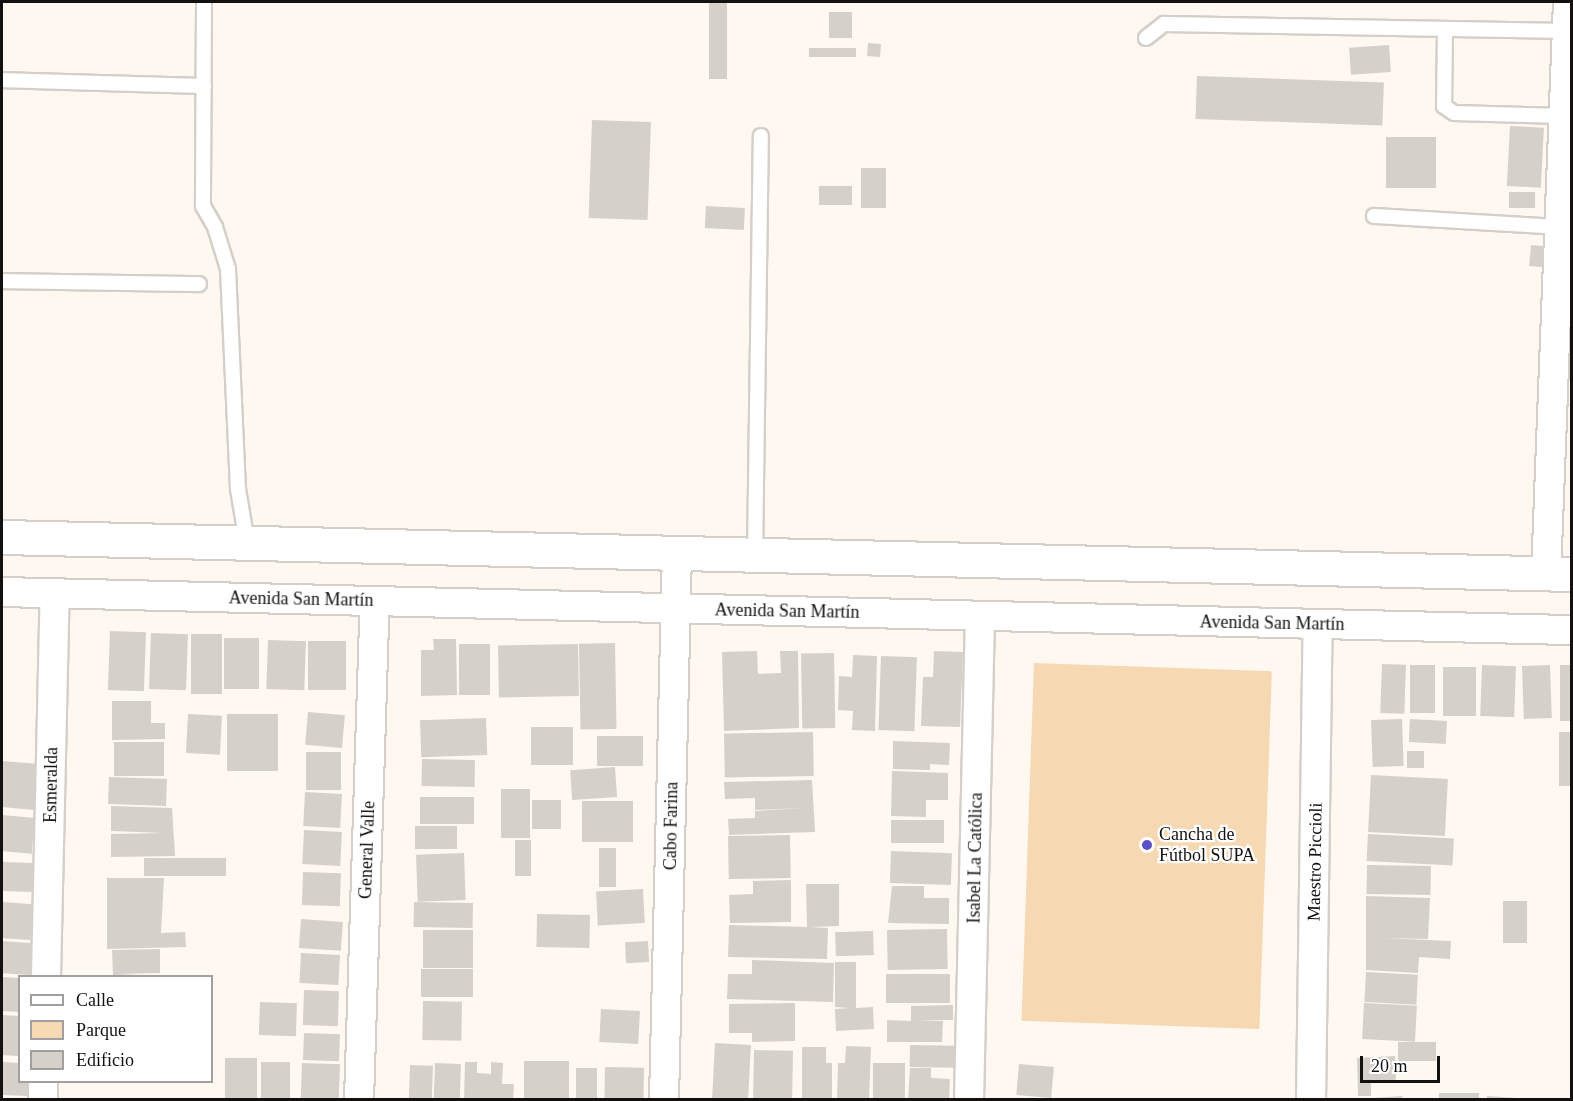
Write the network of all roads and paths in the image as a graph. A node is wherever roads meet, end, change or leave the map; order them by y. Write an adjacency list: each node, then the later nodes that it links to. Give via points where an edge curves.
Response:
1 (204, 2): 7 (lane)
2 (1568, 2): 4 (street)
3 (1444, 29): 4 (lane); 5 (lane, via 1164,24); 8 (lane, via 1444,106 1454,113)
4 (1567, 31): 8 (street)
5 (1146, 38)
6 (2, 80): 7 (lane)
7 (204, 86): 15 (lane, via 203,206 215,226 228,269 238,489)
8 (1563, 116): 11 (street)
9 (761, 136): 17 (lane)
10 (1374, 216): 11 (lane)
11 (1559, 227): 18 (street)
12 (2, 281): 13 (lane)
13 (199, 284)
14 (2, 537): 15 (street)
15 (247, 543): 16 (street)
16 (677, 553): 17 (street); 22 (street, Cabo Farina)
17 (754, 555): 18 (street)
18 (1559, 574)
19 (2, 592): 20 (street, Avenida San Martín)
20 (56, 593): 21 (street, Avenida San Martín); 26 (street, Esmeralda)
21 (375, 601): 22 (street, Avenida San Martín); 29 (street, General Valle)
22 (676, 608): 23 (street, Avenida San Martín); 30 (street, Cabo Farina)
23 (980, 616): 24 (street, Avenida San Martín); 31 (street, Isabel La Católica)
24 (1318, 624): 25 (street, Avenida San Martín); 32 (street, Maestro Piccioli)
25 (1572, 630)
26 (46, 975)
27 (44, 1083): 28 (street)
28 (43, 1100)
29 (359, 1100)
30 (664, 1100)
31 (969, 1100)
32 (1311, 1100)

